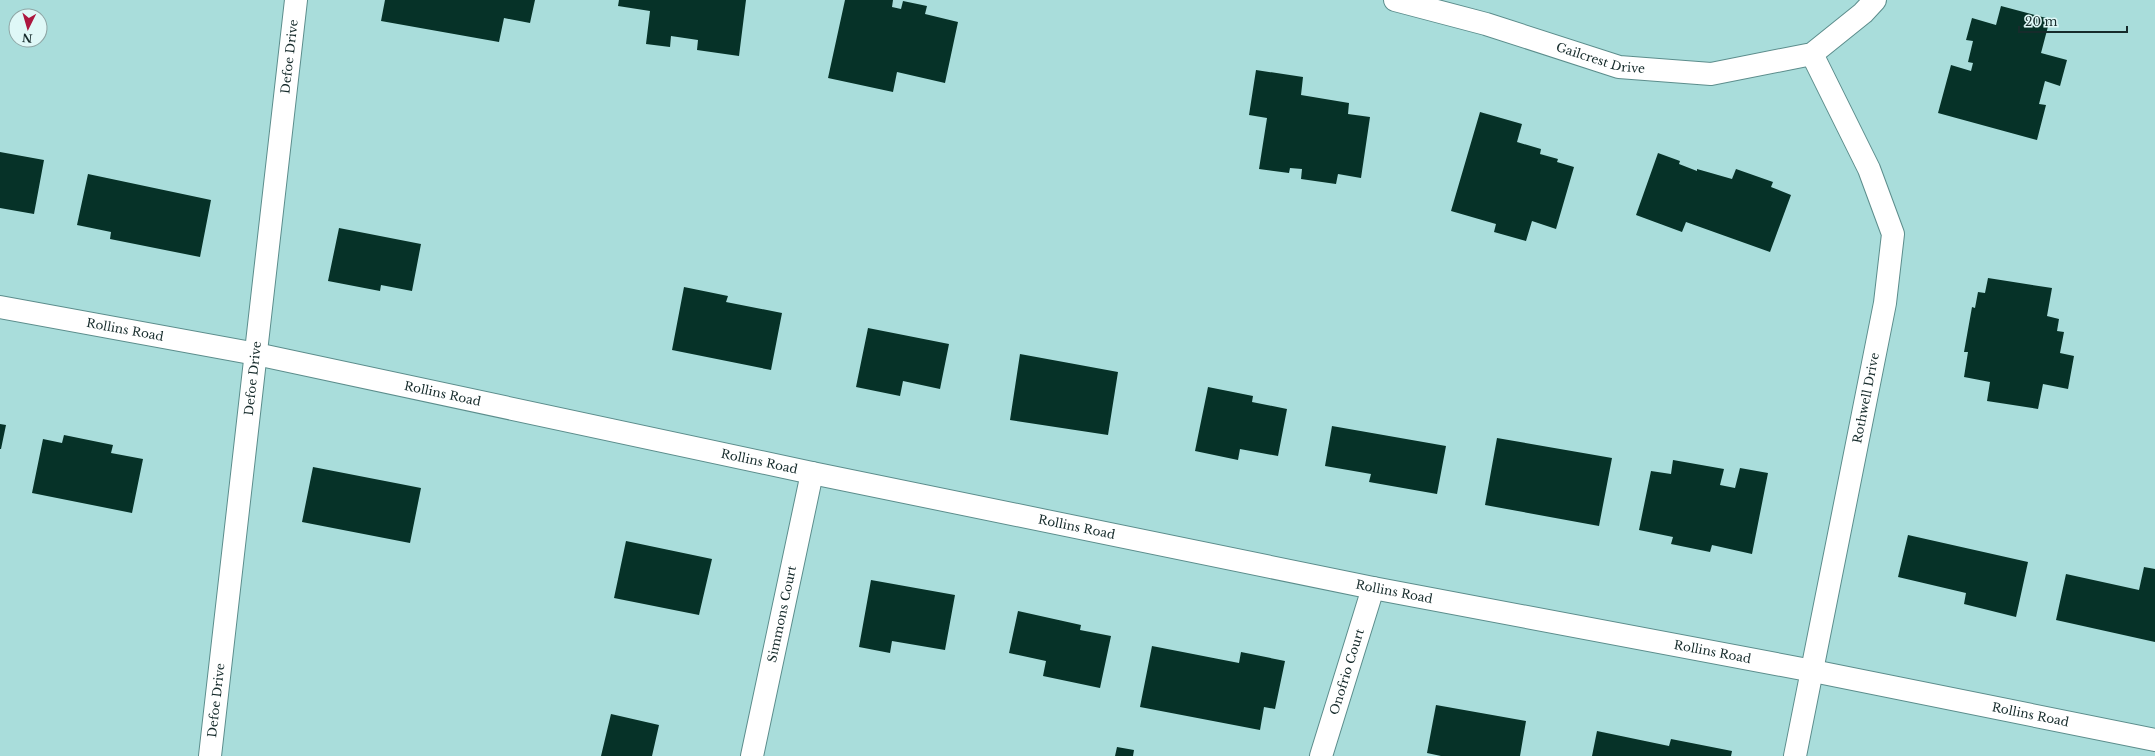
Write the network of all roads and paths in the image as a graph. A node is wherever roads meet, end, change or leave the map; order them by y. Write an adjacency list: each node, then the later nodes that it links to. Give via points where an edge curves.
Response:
1 (296, 0): 6 (street, Defoe Drive)
2 (1395, 0): 4 (street, Gailcrest Drive, via 1486,24 1619,67 1711,74)
3 (1875, 0): 4 (street, via 1863,13)
4 (1812, 54): 9 (street, Rothwell Drive, via 1869,169 1893,234 1885,303)
5 (0, 307): 6 (street, Rollins Road)
6 (256, 354): 7 (street, Rollins Road); 11 (street, Defoe Drive)
7 (812, 472): 8 (street, Rollins Road); 12 (street, Simmons Court)
8 (1373, 588): 9 (street, Rollins Road); 13 (street, Onofrio Court)
9 (1813, 671): 10 (street, Rollins Road); 14 (street, Rothwell Drive)
10 (2155, 740)
11 (210, 756)
12 (752, 756)
13 (1321, 756)
14 (1795, 756)

